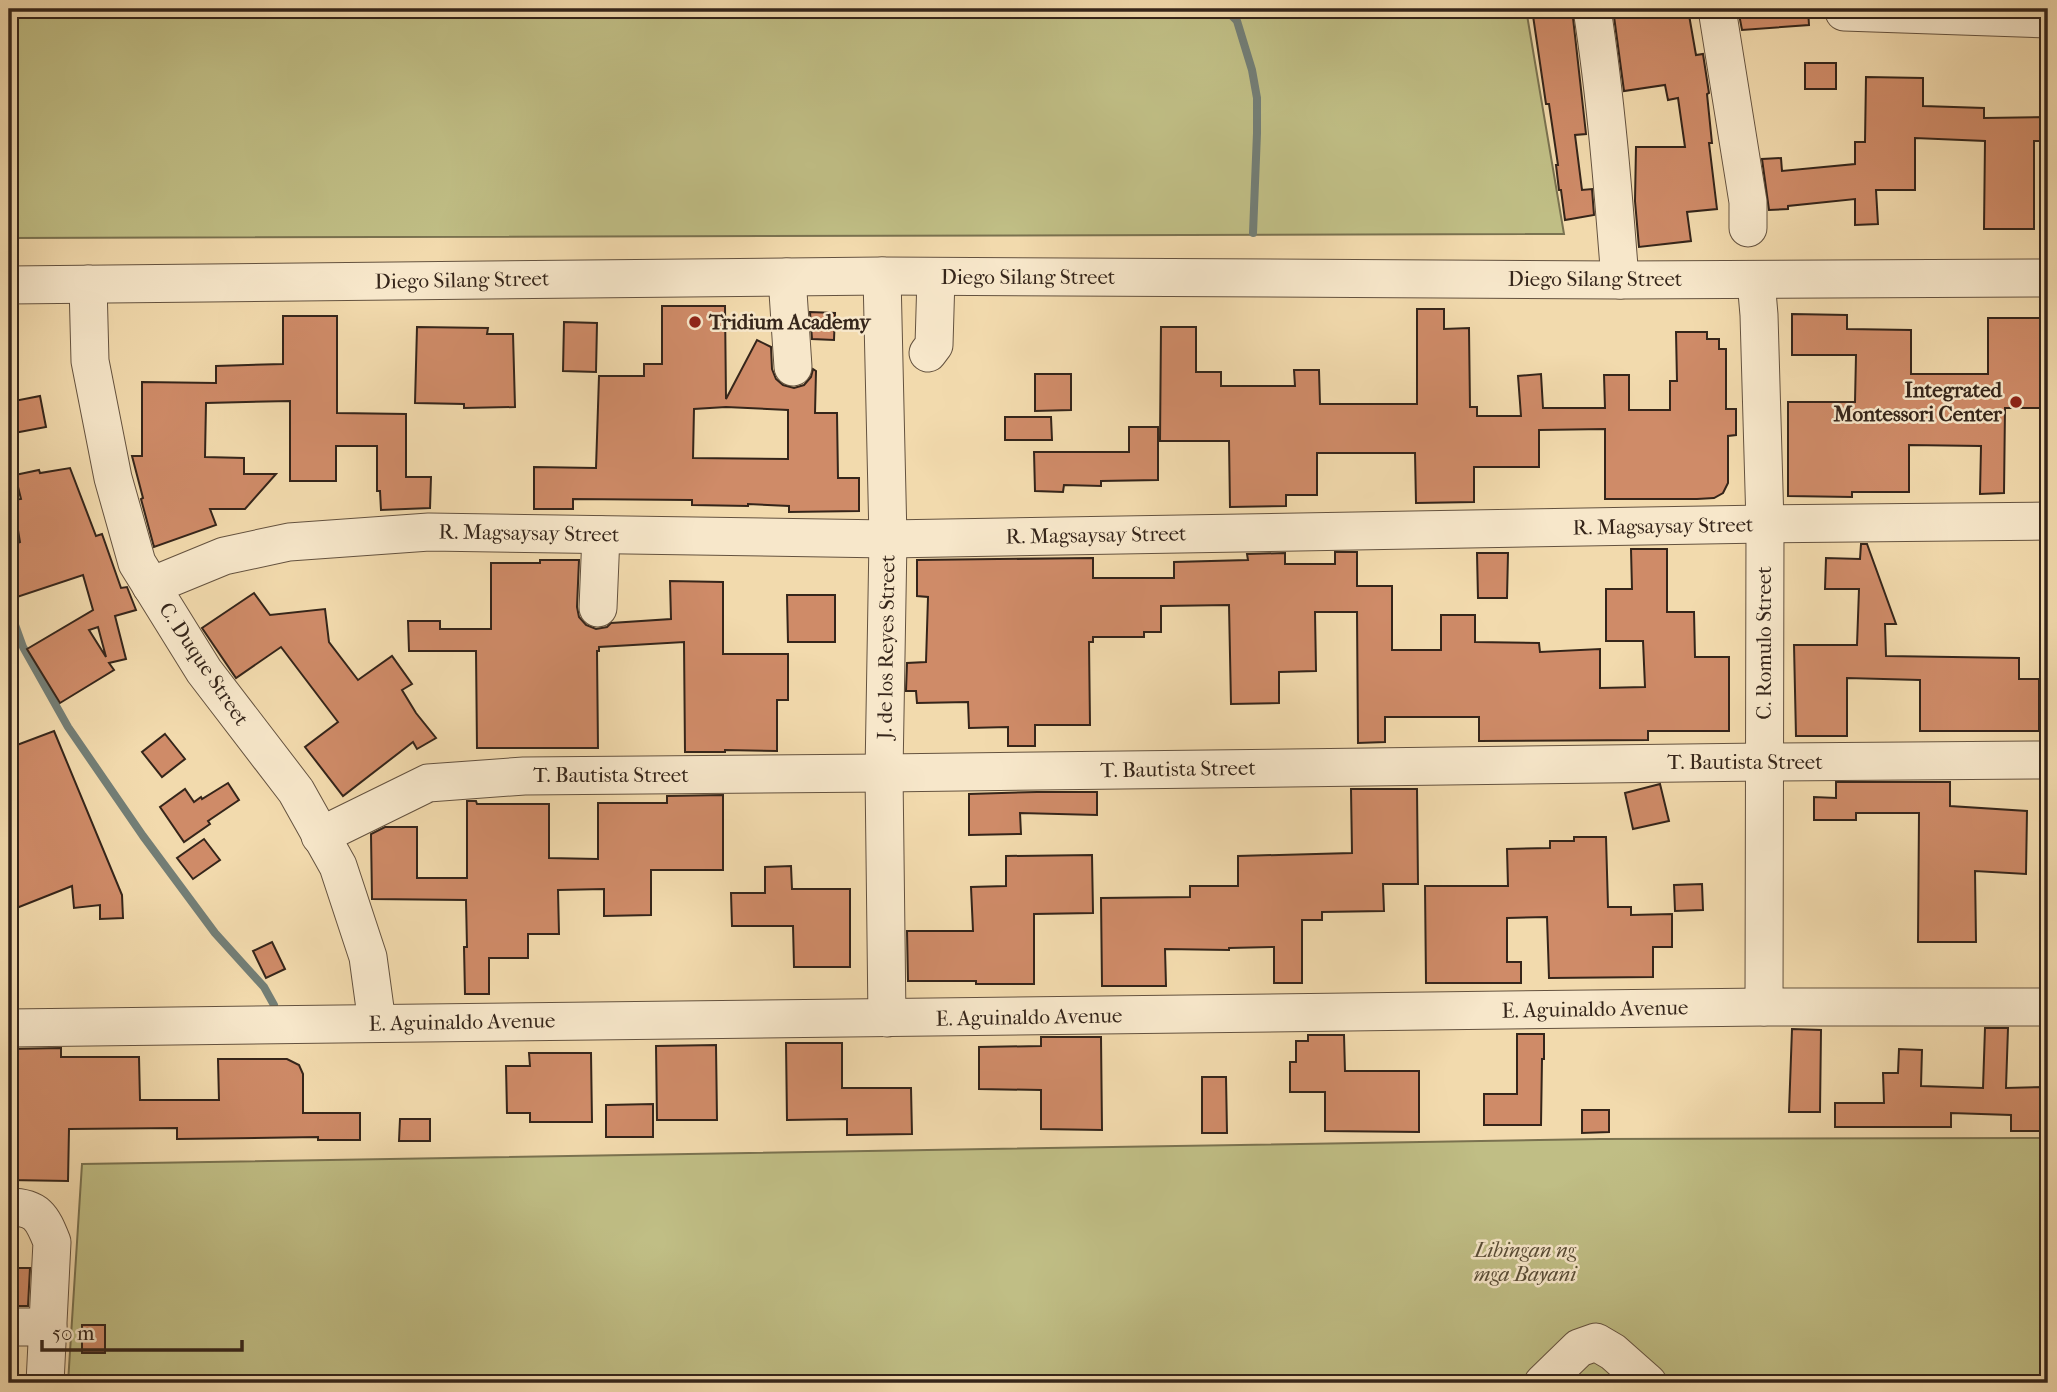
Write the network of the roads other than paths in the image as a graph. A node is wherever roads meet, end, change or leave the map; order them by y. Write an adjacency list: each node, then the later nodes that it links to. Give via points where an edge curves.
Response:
1 (1592, 9): 10 (street)
2 (1717, 9): 5 (street, via 1748,202)
3 (1844, 12): 4 (street)
4 (2048, 19)
5 (1748, 228)
6 (882, 276): 7 (street, Diego Silang Street); 8 (street, Diego Silang Street); 19 (street, J. de los Reyes Street)
7 (936, 276): 10 (street, Diego Silang Street); 14 (street, via 934,345)
8 (787, 277): 12 (street, Diego Silang Street); 15 (street)
9 (2048, 278): 11 (street, Diego Silang Street)
10 (1620, 280): 11 (street, Diego Silang Street)
11 (1756, 280): 17 (street, C. Romulo Street)
12 (88, 284): 13 (street, Diego Silang Street); 20 (street, C. Duque Street, via 90,361 113,478 137,563)
13 (9, 285)
14 (928, 353)
15 (793, 367)
16 (2048, 521): 17 (street, R. Magsaysay Street)
17 (1765, 524): 19 (street, R. Magsaysay Street); 23 (street, C. Romulo Street)
18 (601, 535): 19 (street, R. Magsaysay Street); 20 (street, R. Magsaysay Street, via 429,532 289,542 224,556); 21 (street)
19 (888, 539): 24 (street, J. de los Reyes Street)
20 (151, 586): 25 (street, C. Duque Street, via 204,671 296,791)
21 (598, 608)
22 (2048, 760): 23 (street, T. Bautista Street)
23 (1763, 762): 24 (street, T. Bautista Street); 26 (street, C. Romulo Street)
24 (884, 773): 25 (street, T. Bautista Street, via 524,776 428,783); 28 (street, J. de los Reyes Street)
25 (320, 836): 29 (street, C. Duque Street, via 338,866 368,957)
26 (1764, 1007): 27 (street, E. Aguinaldo Avenue); 28 (street, E. Aguinaldo Avenue)
27 (2048, 1007)
28 (887, 1018): 29 (street, E. Aguinaldo Avenue)
29 (377, 1023): 30 (street, E. Aguinaldo Avenue)
30 (9, 1028)
31 (9, 1207): 33 (street, via 26,1207 43,1220 52,1242)
32 (9, 1326): 33 (street)
33 (48, 1327): 34 (street)
34 (45, 1383)
35 (1543, 1383): 36 (street, via 1579,1348 1596,1342)
36 (1648, 1383)

